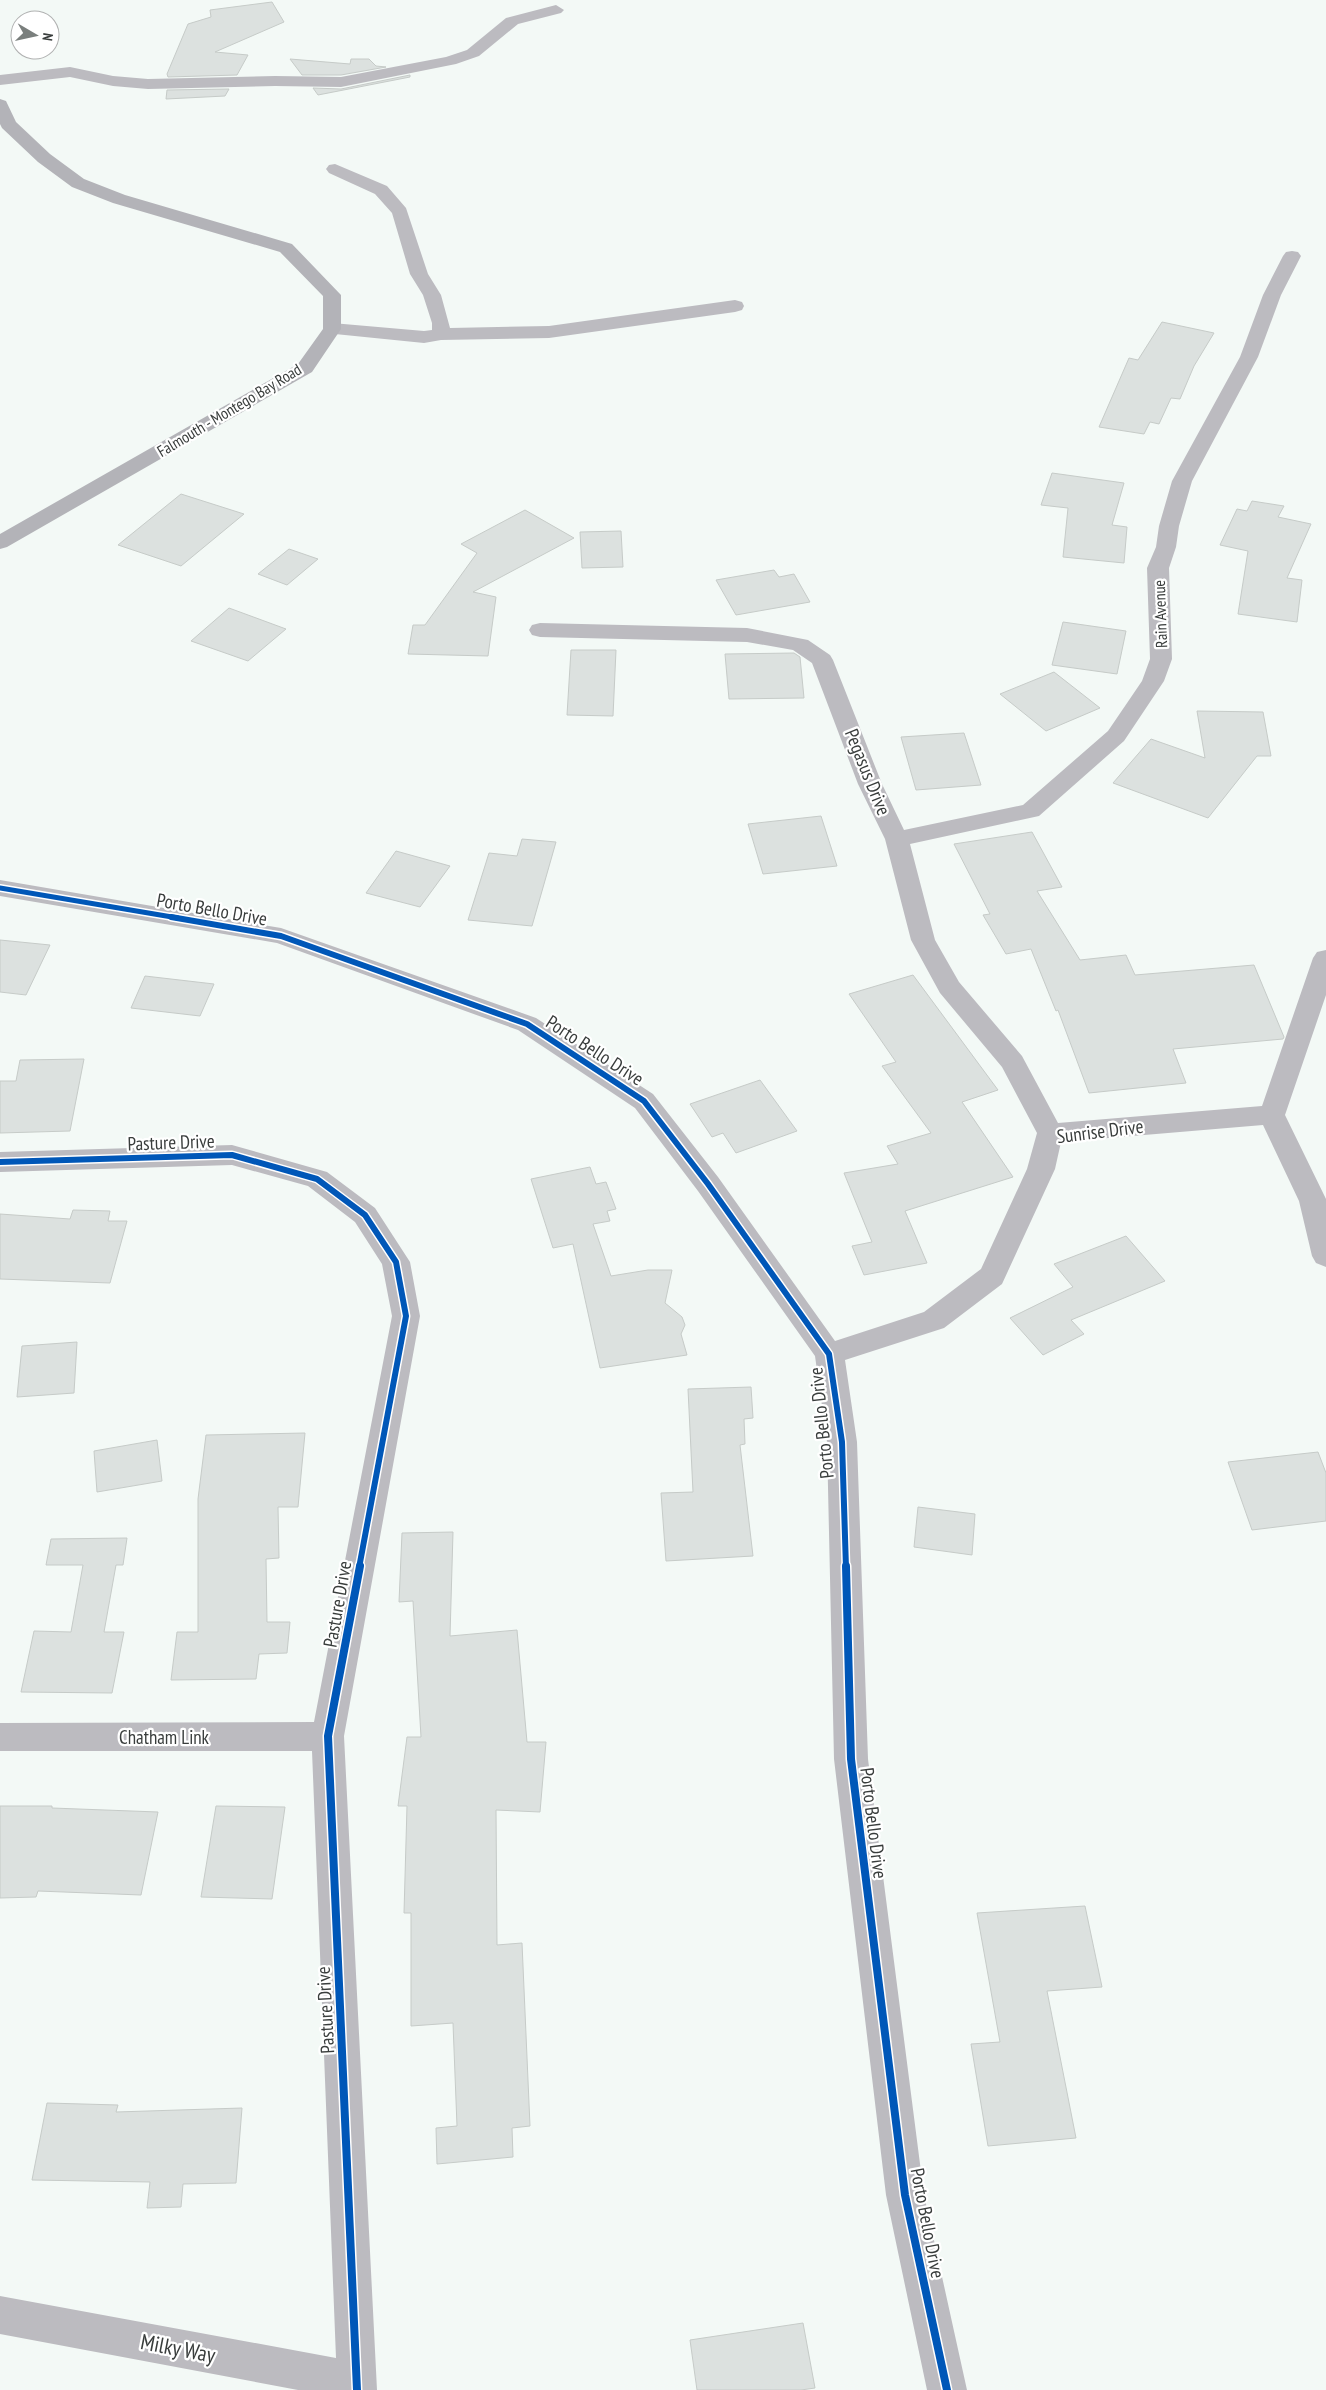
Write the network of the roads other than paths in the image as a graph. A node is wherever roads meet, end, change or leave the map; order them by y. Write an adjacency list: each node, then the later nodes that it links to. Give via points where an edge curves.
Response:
1 (556, 10): 2 (street, via 512,21 473,53 450,61 342,82 148,84 70,72)
2 (0, 80)
3 (0, 104): 7 (main road, via 8,124 44,158 78,183 119,199 286,248 332,295)
4 (334, 170): 8 (street, via 381,190 400,212 419,274 432,296 441,323)
5 (1292, 256): 11 (street, Rain Avenue, via 1272,295 1249,357 1182,481 1158,568 1161,659 1153,681 1116,736 1031,811)
6 (735, 306): 8 (street, via 550,332)
7 (332, 329): 8 (street, via 424,337); 9 (main road, Falmouth - Montego Bay Road, via 305,368)
8 (441, 334)
9 (0, 543)
10 (540, 630): 11 (street, Pegasus Drive, via 747,635 800,645 822,660 870,784)
11 (897, 839): 15 (street, Pegasus Drive, via 923,940 949,987 1013,1062)
12 (0, 888): 18 (street, Porto Bello Drive, via 281,936 527,1024 644,1101 708,1184)
13 (1326, 958): 14 (street)
14 (1272, 1115): 15 (street, Sunrise Drive); 17 (street, via 1313,1201)
15 (1050, 1133): 18 (street, Sunrise Drive, via 1042,1169 992,1276 934,1320)
16 (0, 1162): 20 (street, Pasture Drive, via 232,1155 316,1180 365,1215 396,1262 406,1316)
17 (1326, 1256)
18 (829, 1354): 23 (street, Porto Bello Drive, via 842,1442 853,1769 905,2195)
19 (0, 1736): 20 (street, Chatham Link)
20 (328, 1736): 22 (street, Pasture Drive)
21 (0, 2315): 22 (street, Milky Way)
22 (356, 2386)
23 (948, 2390)

